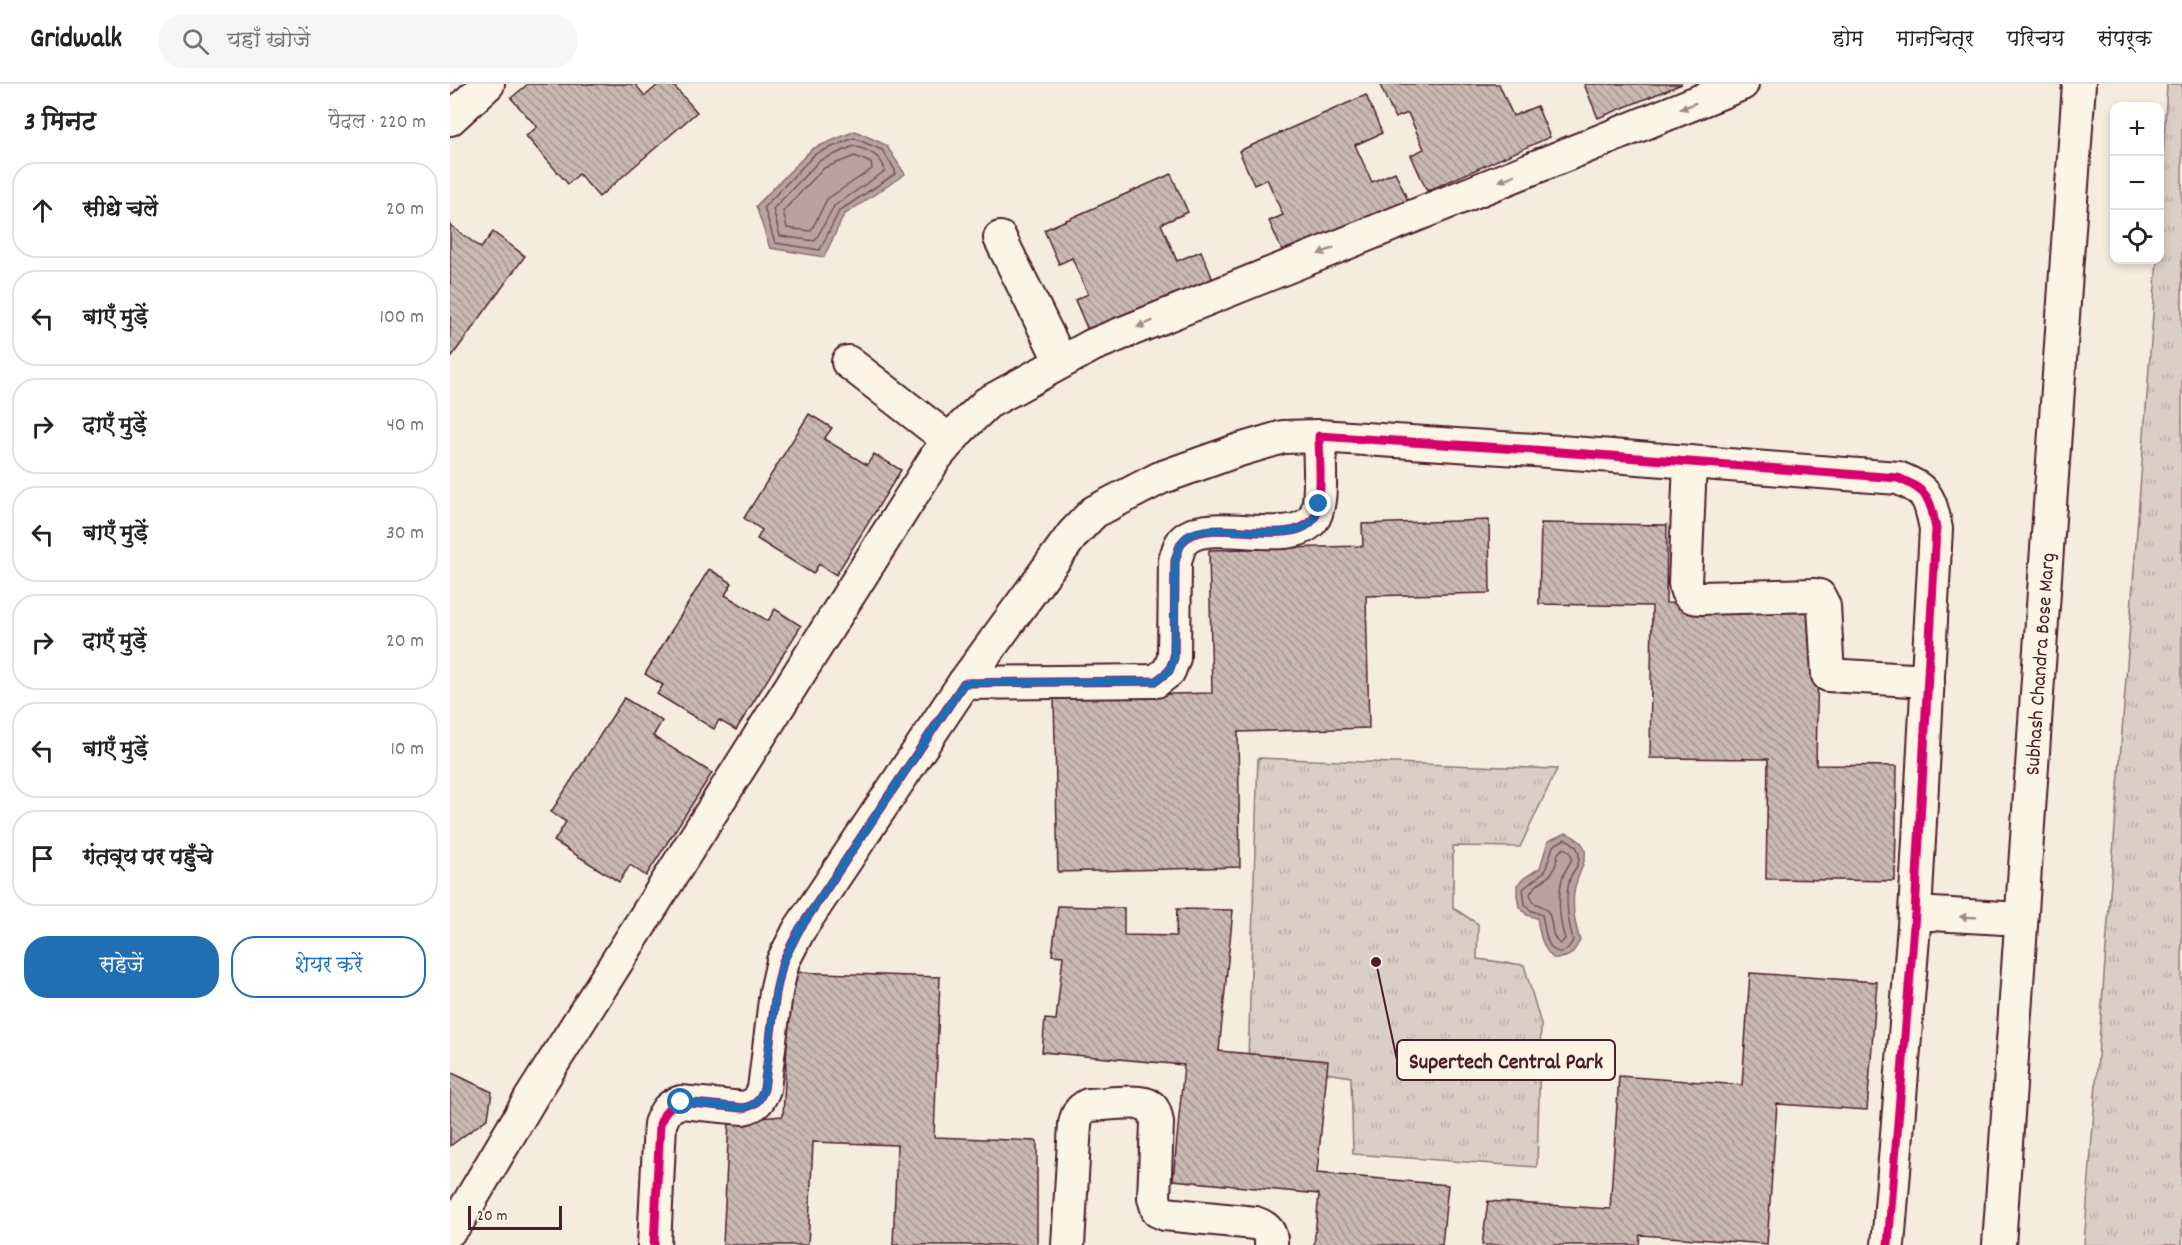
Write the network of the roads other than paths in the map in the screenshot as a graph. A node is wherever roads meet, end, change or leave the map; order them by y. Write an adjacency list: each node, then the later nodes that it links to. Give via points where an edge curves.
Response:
1 (488, 84): 4 (street)
2 (1742, 84): 7 (street, one-way to 7, via 1092,345)
3 (2079, 84): 14 (street, Subhash Chandra Bose Marg)
4 (450, 119)
5 (1000, 238): 7 (street)
6 (848, 362): 9 (street)
7 (1061, 362): 9 (street, via 987,402)
8 (1319, 436): 10 (street); 12 (street, via 1283,437 1236,451 1160,478 1094,512 1072,534); 12 (street, via 1319,504 1314,518 1303,528 1288,532 1203,531 1187,537 1179,547 1175,561 1174,658 1169,671 1156,681)
9 (950, 441): 15 (street, via 936,457)
10 (1690, 462): 11 (street, via 1898,478 1918,486 1931,505 1936,529); 11 (street, via 1685,583 1689,595 1819,596 1824,606 1828,675)
11 (1928, 681): 13 (street)
12 (964, 683): 16 (street, via 799,930 783,962 759,1101 743,1108 681,1102 665,1111 660,1124)
13 (1915, 914): 14 (street, one-way to 13); 19 (street)
14 (2021, 919): 20 (street, Subhash Chandra Bose Marg)
15 (450, 1230)
16 (654, 1245)
17 (1068, 1245): 18 (street, via 1077,1115 1088,1105 1141,1103 1150,1105 1157,1123 1154,1198 1158,1210 1265,1226)
18 (1271, 1245)
19 (1888, 1245)
20 (1999, 1245)

